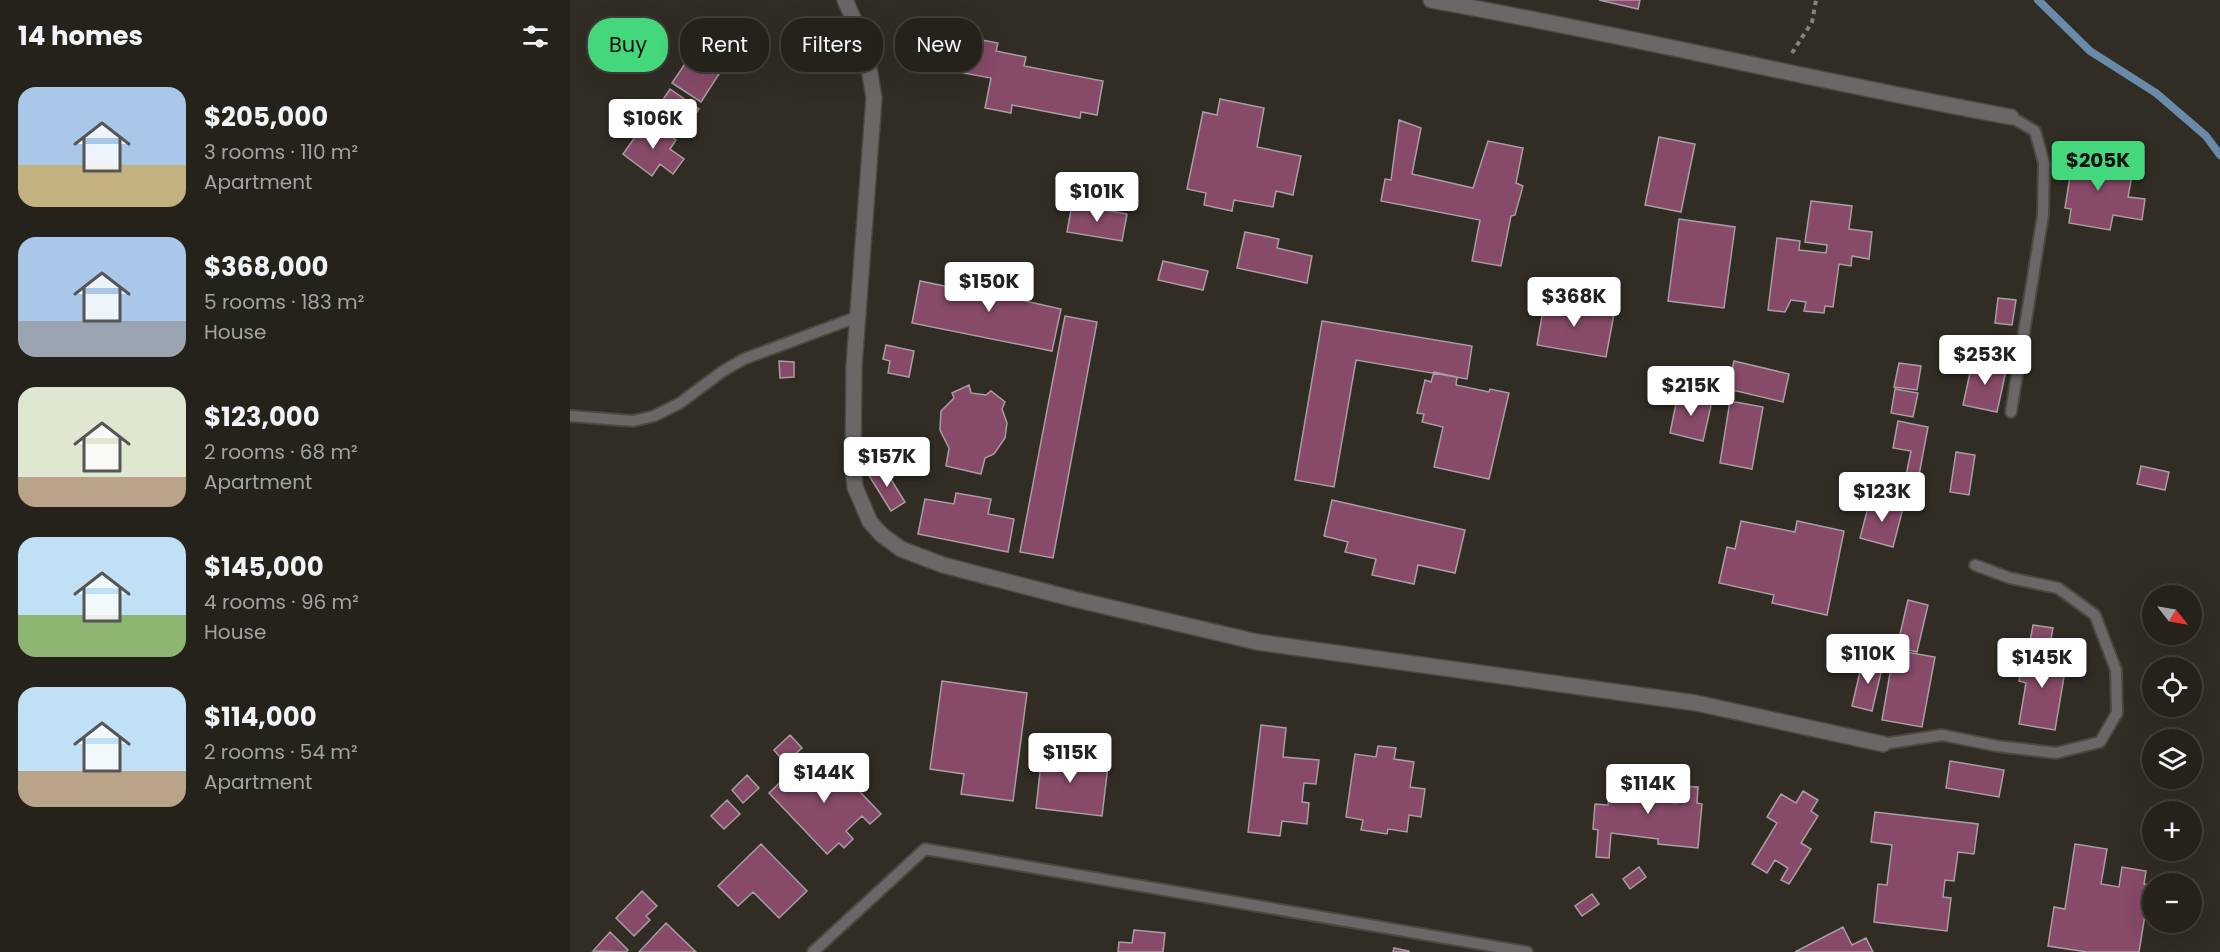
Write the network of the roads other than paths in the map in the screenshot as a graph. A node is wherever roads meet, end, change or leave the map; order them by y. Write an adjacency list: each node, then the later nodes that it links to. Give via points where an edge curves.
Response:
1 (845, 0): 4 (street, via 866,45 874,98)
2 (1431, 0): 3 (street)
3 (2011, 117): 5 (lane, via 2035,131 2044,163 2043,215)
4 (857, 317): 6 (lane, via 744,359 654,416 633,421); 8 (street, via 855,487 870,522 882,535 916,556 1074,599 1257,642 1696,702)
5 (2011, 412)
6 (570, 416)
7 (1975, 565): 8 (lane, via 2010,579 2058,588 2095,615 2116,669 2117,713 2100,742 2056,753 1942,735)
8 (1883, 744)
9 (813, 952): 10 (lane, via 925,849)
10 (1527, 952)

